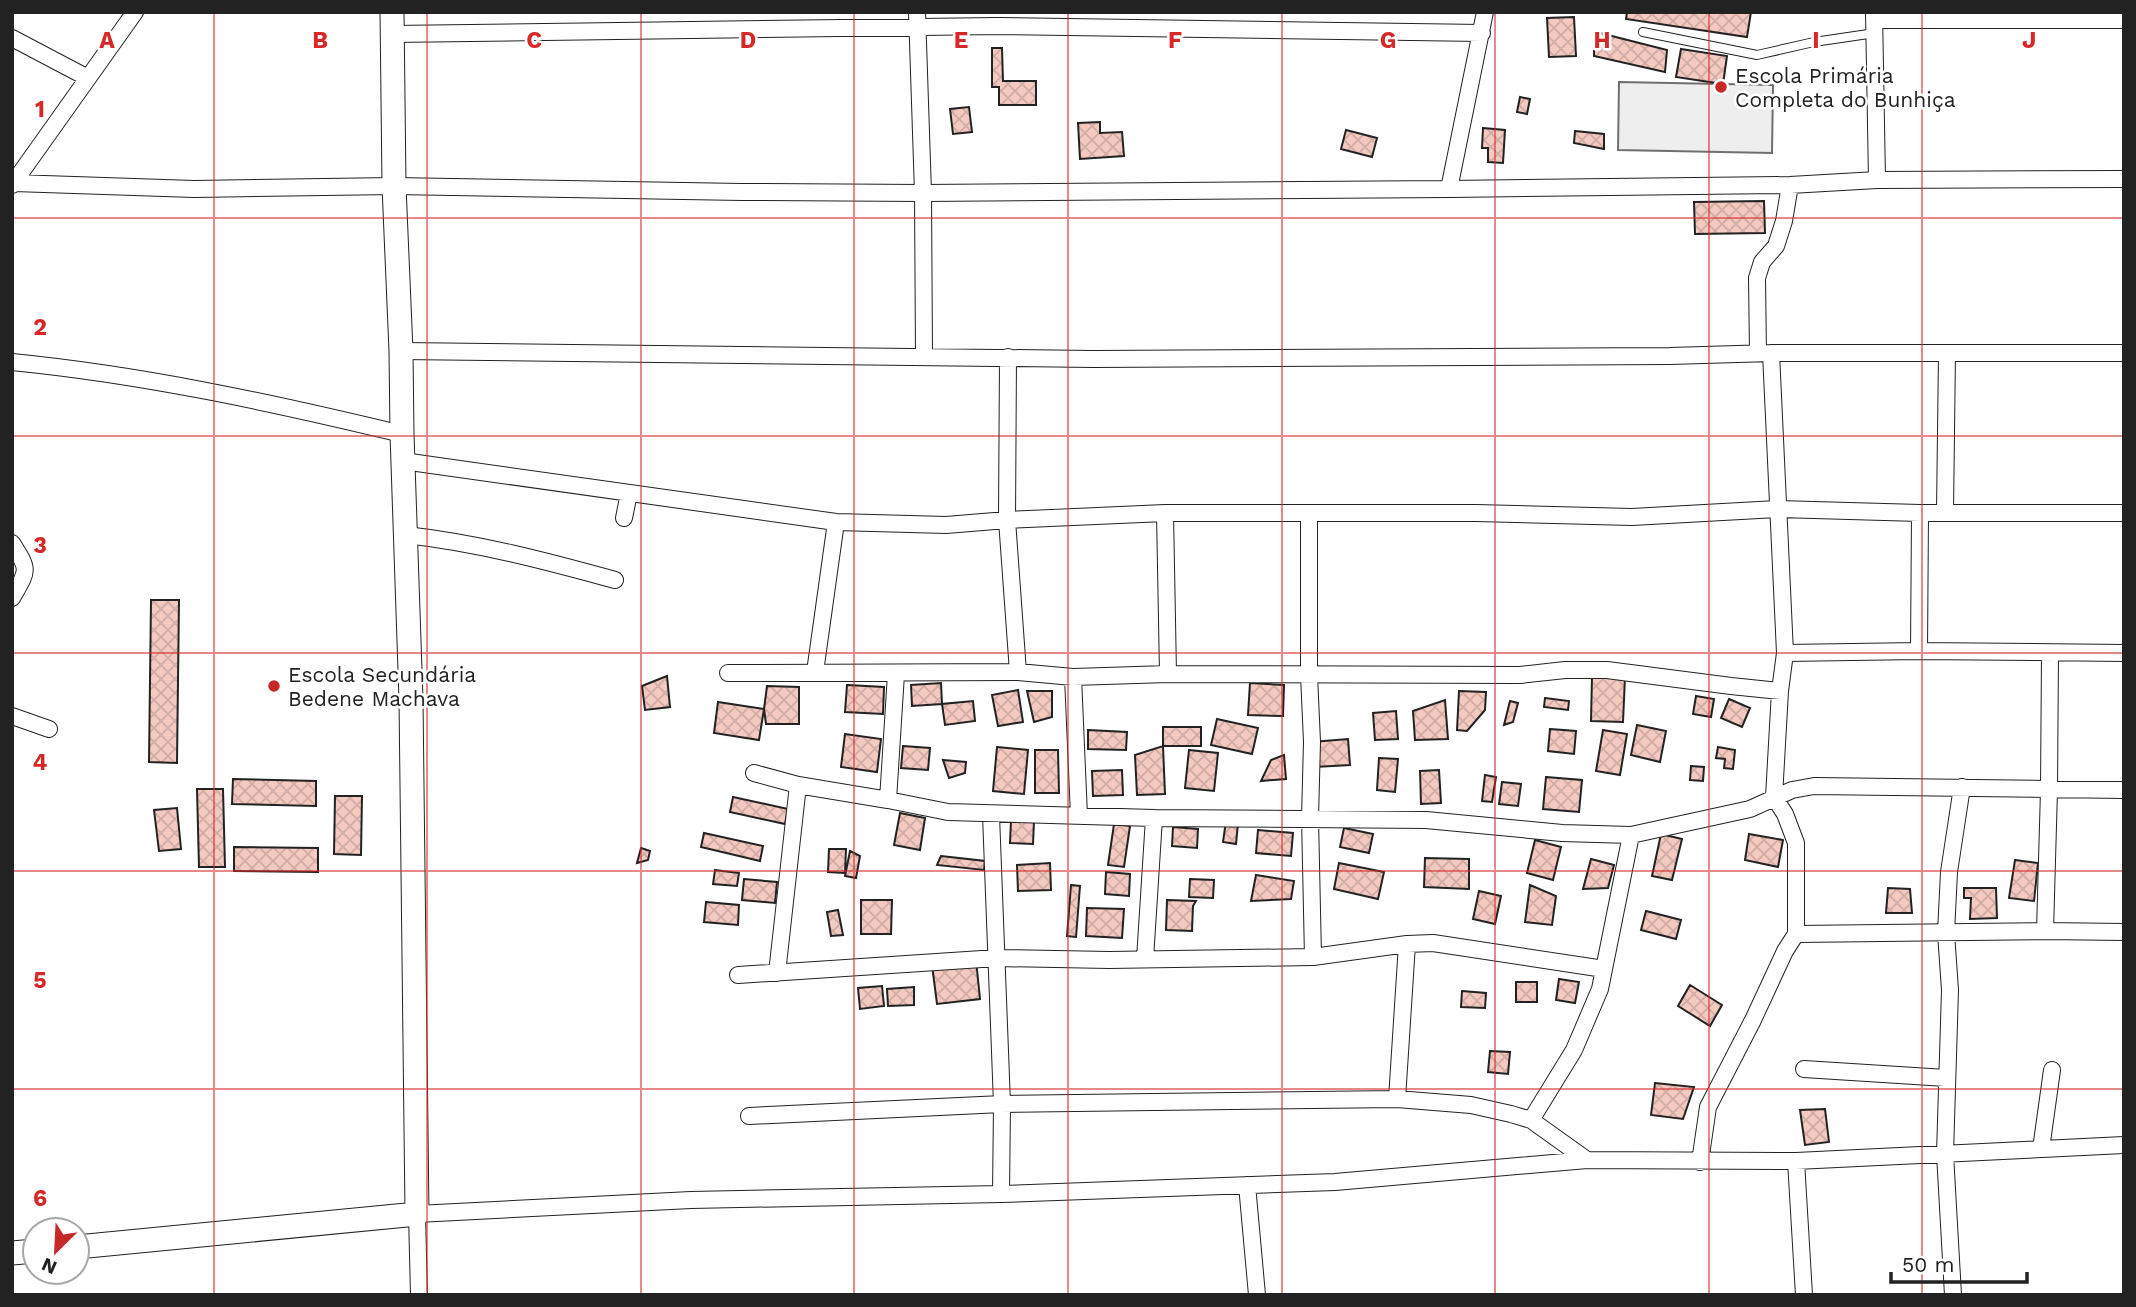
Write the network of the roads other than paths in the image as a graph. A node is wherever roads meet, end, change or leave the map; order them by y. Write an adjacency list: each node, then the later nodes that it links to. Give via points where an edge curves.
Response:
1 (1486, 12): 8 (street)
2 (132, 13): 10 (street)
3 (917, 20): 6 (street); 8 (street); 17 (street)
4 (2124, 20): 5 (street)
5 (1875, 22): 7 (lane, via 1757,55); 12 (street)
6 (392, 23): 15 (street)
7 (1643, 32)
8 (1482, 33): 16 (street)
9 (12, 38): 10 (street)
10 (88, 78): 13 (street)
11 (2124, 179): 12 (street)
12 (1877, 180): 14 (street)
13 (13, 184): 15 (street, via 194,189)
14 (1790, 185): 16 (street); 19 (street, via 1776,246 1762,262 1757,278)
15 (394, 186): 17 (street); 18 (street)
16 (1449, 189): 17 (street)
17 (923, 193): 22 (street)
18 (401, 351): 22 (street); 25 (street)
19 (1764, 353): 20 (street); 23 (street); 28 (street)
20 (1947, 353): 21 (street); 29 (street)
21 (2124, 353)
22 (924, 356): 23 (street)
23 (1008, 357): 35 (street)
24 (12, 362): 25 (street, via 134,377)
25 (402, 434): 26 (street)
26 (403, 461): 27 (street); 37 (street)
27 (629, 493): 34 (street); 36 (street)
28 (1777, 509): 31 (street); 33 (street, via 1632,517); 42 (street)
29 (1945, 512): 31 (street); 32 (street)
30 (1165, 513): 33 (street); 35 (street); 49 (street)
31 (1920, 513): 41 (street)
32 (2124, 513)
33 (1309, 514): 50 (street)
34 (624, 518)
35 (1007, 520): 36 (street, via 946,525); 46 (street)
36 (836, 522): 45 (street)
37 (406, 535): 39 (street, via 527,555); 93 (street)
38 (12, 543): 40 (street, via 26,565)
39 (615, 580)
40 (12, 598)
41 (1919, 651): 42 (street); 43 (street)
42 (1785, 653): 52 (street)
43 (2050, 653): 44 (street); 58 (street)
44 (2124, 653)
45 (815, 672): 47 (street); 48 (street)
46 (1018, 672): 48 (street); 51 (street)
47 (728, 673)
48 (896, 674): 61 (street)
49 (1168, 674): 50 (street); 51 (street)
50 (1309, 675): 52 (street, via 1520,675 1607,670); 65 (street)
51 (1073, 677): 63 (street)
52 (1780, 691): 60 (street)
53 (12, 716): 54 (street)
54 (49, 729)
55 (754, 773): 56 (street)
56 (798, 785): 61 (street); 76 (street)
57 (1962, 787): 58 (street); 60 (street, via 1814,786); 69 (street, via 1949,872)
58 (2049, 790): 59 (street); 67 (street)
59 (2124, 790)
60 (1774, 797): 66 (street, via 1750,809); 70 (street, via 1796,843)
61 (888, 800): 62 (street)
62 (991, 815): 63 (street); 73 (street)
63 (1079, 816): 64 (street)
64 (1154, 818): 65 (street); 74 (street)
65 (1310, 818): 66 (street, via 1426,820); 72 (street)
66 (1631, 835): 75 (street)
67 (2045, 931): 68 (street); 69 (street)
68 (2124, 932)
69 (1946, 933): 70 (street); 80 (street, via 1950,990)
70 (1796, 934): 90 (street, via 1708,1107)
71 (1407, 944): 72 (street); 75 (street, via 1433,943); 81 (street)
72 (1313, 957): 74 (street)
73 (997, 958): 74 (street); 76 (street); 82 (street)
74 (1145, 959)
75 (1604, 970): 84 (street, via 1574,1050)
76 (776, 973): 77 (street)
77 (738, 975)
78 (1804, 1069): 80 (street)
79 (2052, 1070): 86 (street)
80 (1946, 1078): 87 (street)
81 (1397, 1099): 82 (street); 84 (street, via 1471,1105)
82 (1002, 1104): 83 (street); 92 (street)
83 (749, 1116)
84 (1531, 1120): 88 (street)
85 (2124, 1145): 86 (street)
86 (2040, 1149): 87 (street)
87 (1945, 1154): 89 (street); 98 (street)
88 (1587, 1160): 90 (street); 91 (street)
89 (1796, 1161): 90 (street); 97 (street)
90 (1700, 1162)
91 (1247, 1185): 92 (street); 96 (street)
92 (1001, 1194): 93 (street, via 691,1200)
93 (416, 1214): 94 (street); 95 (street)
94 (91, 1246)
95 (419, 1295)
96 (1257, 1295)
97 (1804, 1295)
98 (1953, 1295)

